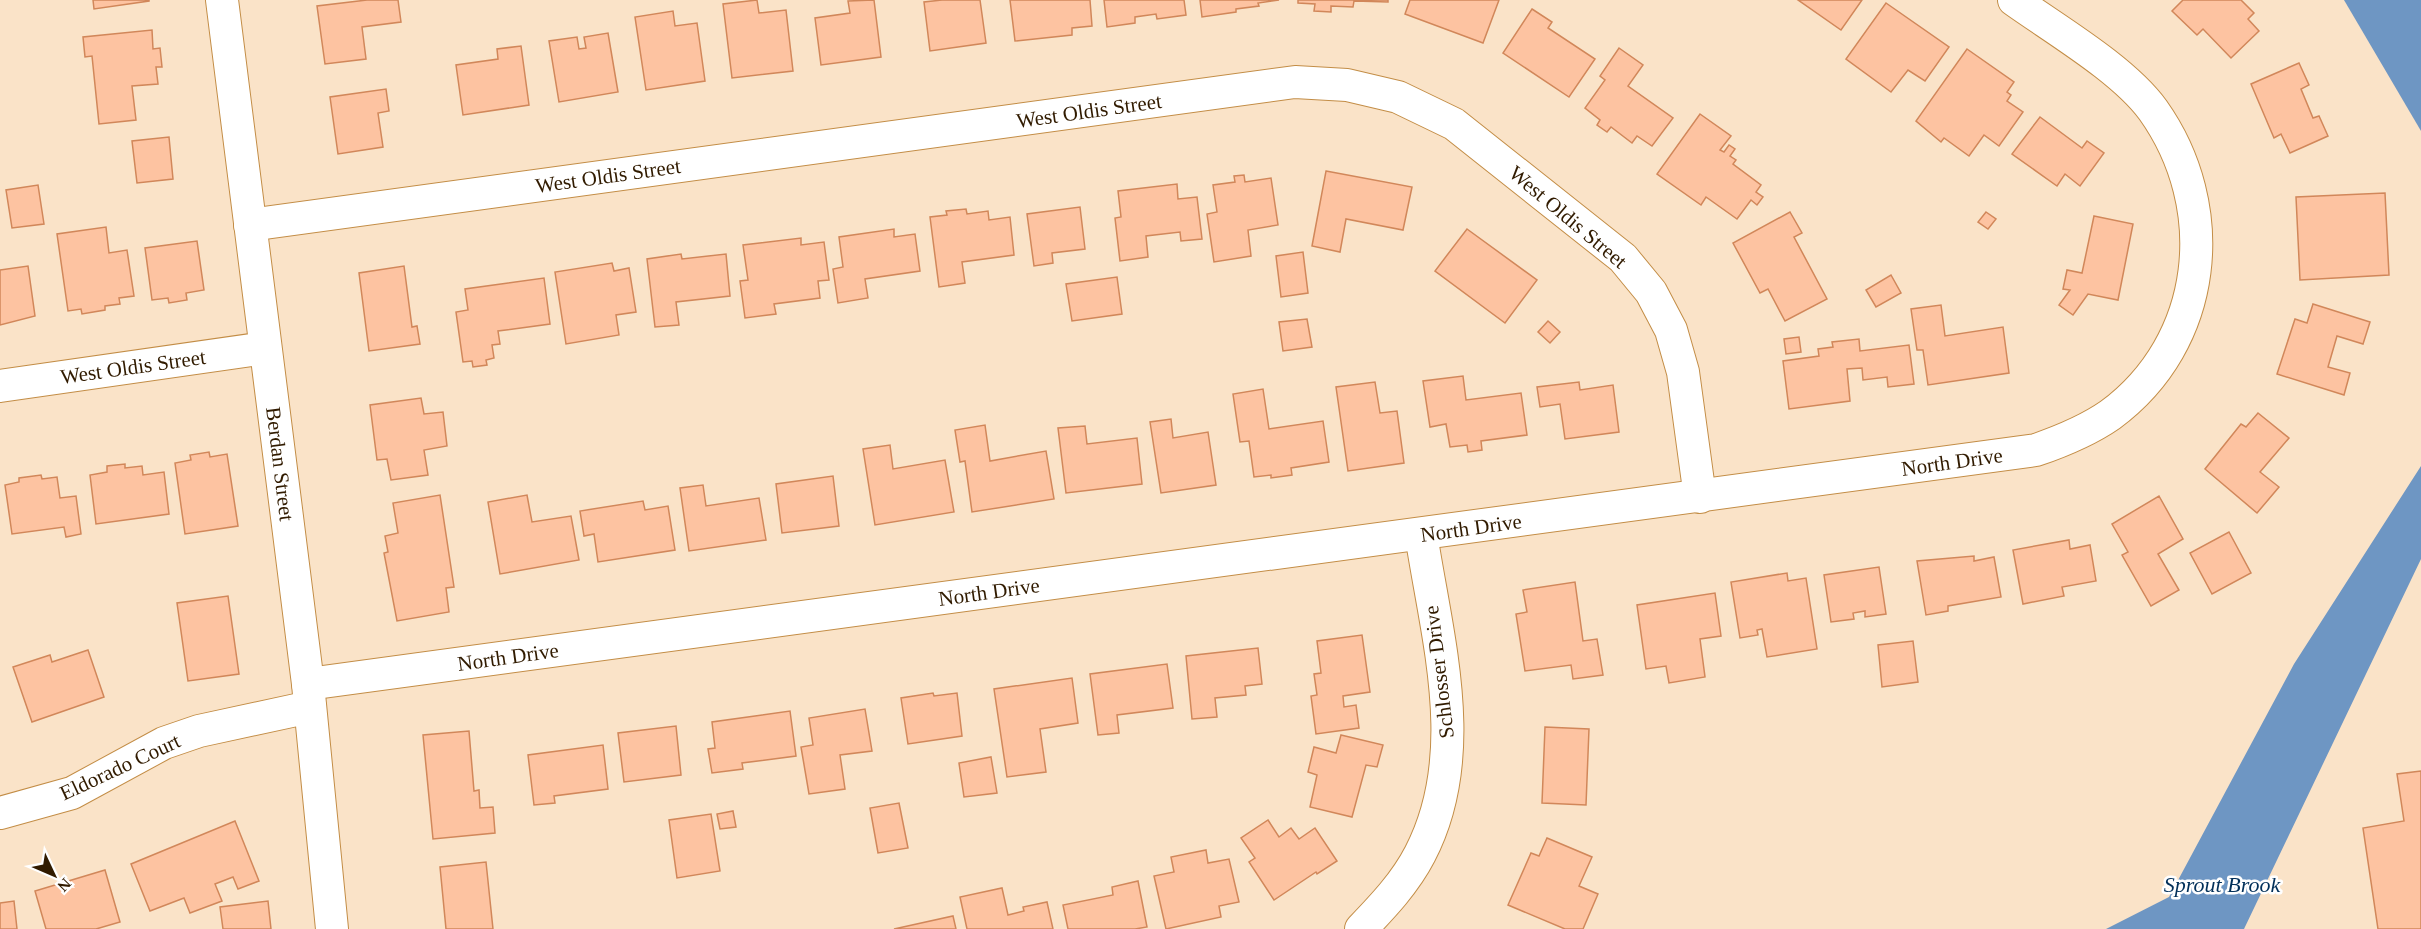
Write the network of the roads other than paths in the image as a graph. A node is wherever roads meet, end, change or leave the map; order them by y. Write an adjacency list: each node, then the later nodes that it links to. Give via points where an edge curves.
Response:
1 (222, 0): 3 (street, Berdan Street)
2 (2013, 0): 6 (street, North Drive, via 2122,78 2151,108 2176,147 2191,189 2198,233 2194,278 2184,318 2164,358 2138,390 2110,415 2074,436 2036,450)
3 (250, 225): 4 (street, Berdan Street); 6 (street, West Oldis Street, via 1295,82 1347,85 1398,97 1454,124 1623,258 1651,292 1671,330 1683,372)
4 (265, 348): 5 (street, West Oldis Street); 8 (street, Berdan Street)
5 (0, 386)
6 (1700, 497): 7 (street, North Drive)
7 (1421, 534): 8 (street, North Drive); 11 (street, Schlosser Drive, via 1448,713 1448,763 1439,807 1420,854 1393,896)
8 (309, 696): 9 (street, Eldorado Court, via 164,743 72,793); 10 (street, Berdan Street)
9 (0, 813)
10 (332, 929)
11 (1361, 929)

